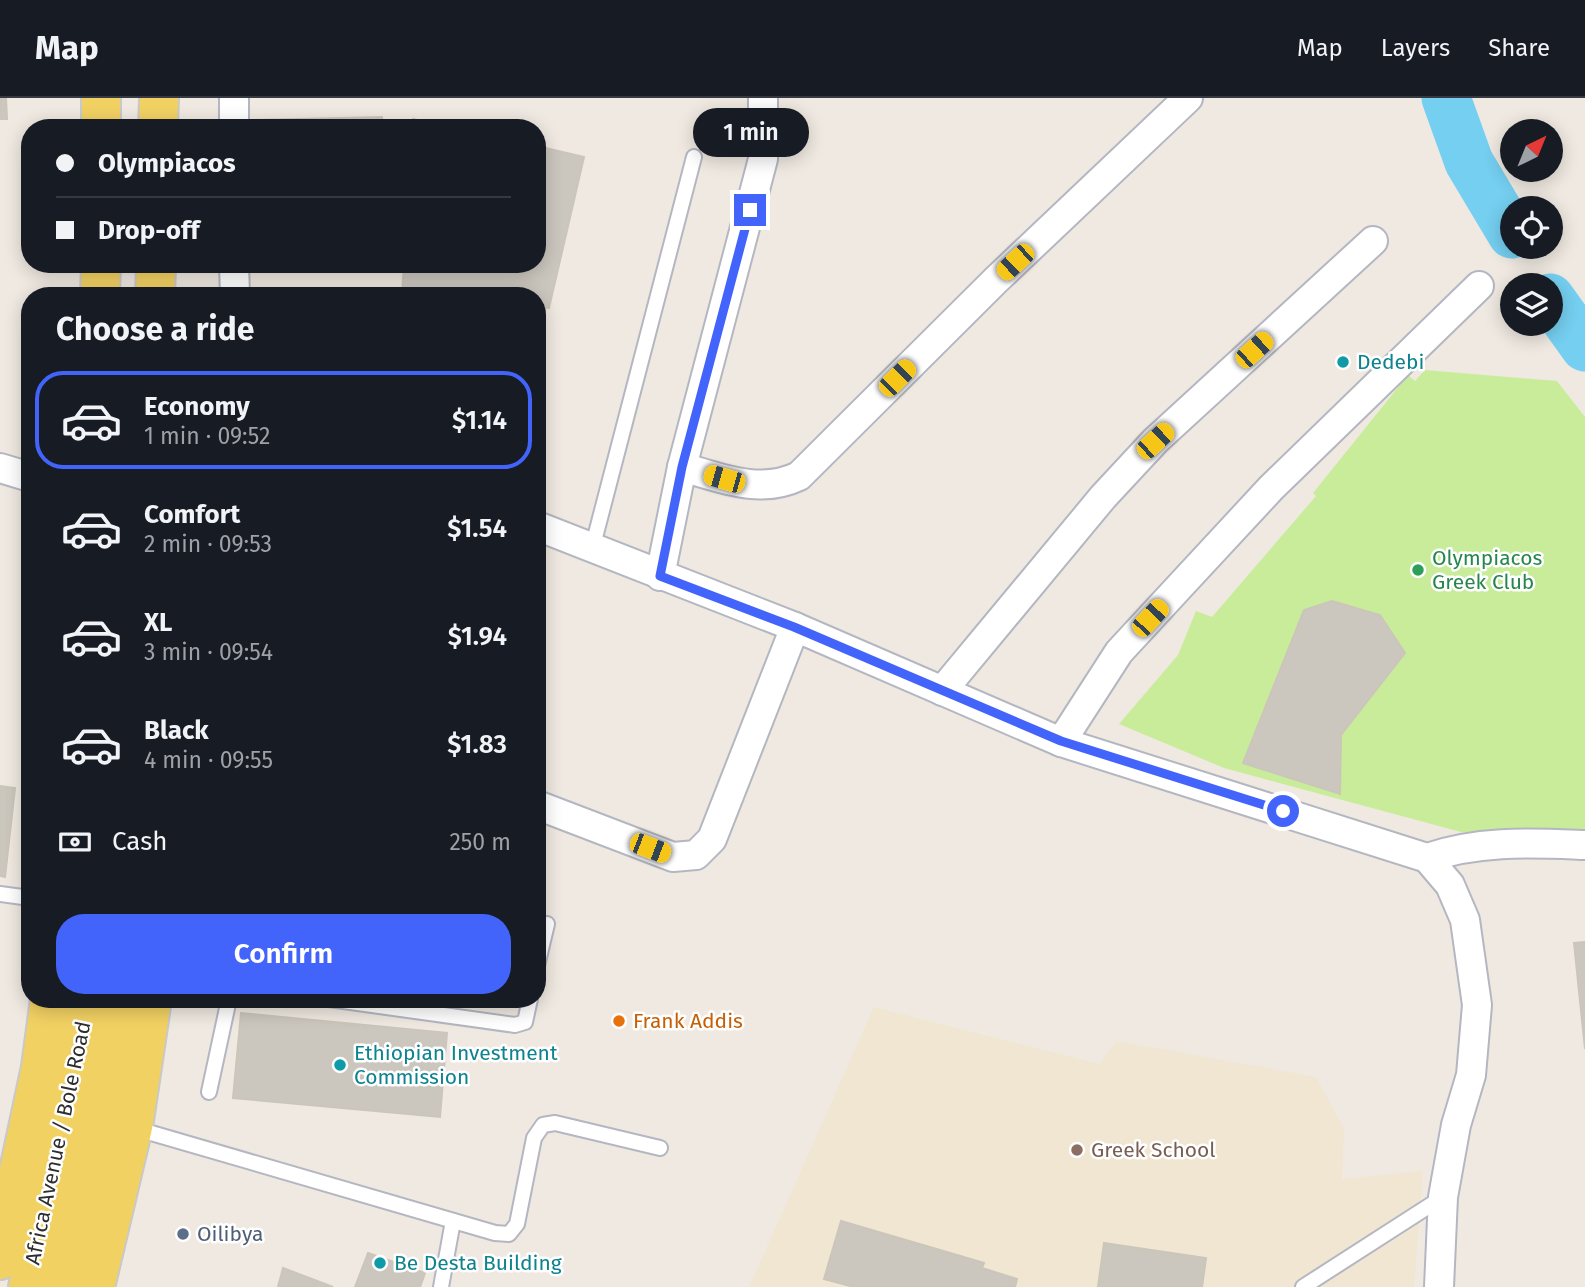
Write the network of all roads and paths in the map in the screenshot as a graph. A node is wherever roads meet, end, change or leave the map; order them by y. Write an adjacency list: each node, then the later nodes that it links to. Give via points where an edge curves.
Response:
1 (101, 98): 6 (main road)
2 (159, 98): 7 (main road)
3 (234, 98): 8 (street)
4 (763, 98): 12 (street, via 763,159)
5 (1188, 98): 12 (street, via 799,476 780,485 745,485)
6 (101, 119)
7 (158, 119)
8 (234, 119)
9 (694, 157): 16 (lane)
10 (1373, 241): 19 (street, via 1155,441)
11 (1479, 286): 20 (street, via 1271,488 1172,594 1119,652)
12 (682, 467): 17 (street)
13 (0, 468): 14 (street)
14 (21, 474)
15 (546, 530): 16 (street)
16 (592, 548): 17 (street)
17 (660, 576): 18 (street)
18 (794, 627): 19 (street); 21 (street, via 712,839 696,855 673,857)
19 (942, 691): 20 (street)
20 (1061, 741): 23 (street)
21 (546, 808)
22 (1585, 845): 23 (street, via 1461,846)
23 (1427, 858): 38 (street, via 1450,885 1465,920 1477,1005 1471,1075)
24 (0, 894): 25 (lane)
25 (21, 897)
26 (547, 924): 27 (lane)
27 (546, 928)
28 (49, 1008): 40 (main road, via 41,1067)
29 (86, 1008): 41 (main road, Africa Avenue / Bole Road, via 59,1160)
30 (122, 1008): 42 (main road, Africa Avenue / Bole Road)
31 (151, 1008): 36 (main road)
32 (227, 1008): 35 (lane)
33 (391, 1008): 34 (lane, via 515,1026 525,1022)
34 (528, 1008)
35 (209, 1092)
36 (133, 1128): 39 (lane); 43 (main road)
37 (660, 1148): 39 (lane, via 543,1125 534,1138 517,1224 509,1234)
38 (1443, 1197): 45 (lane); 46 (street)
39 (453, 1221): 44 (lane)
40 (0, 1260)
41 (27, 1287)
42 (65, 1287)
43 (95, 1287)
44 (441, 1287)
45 (1303, 1287)
46 (1438, 1287)

